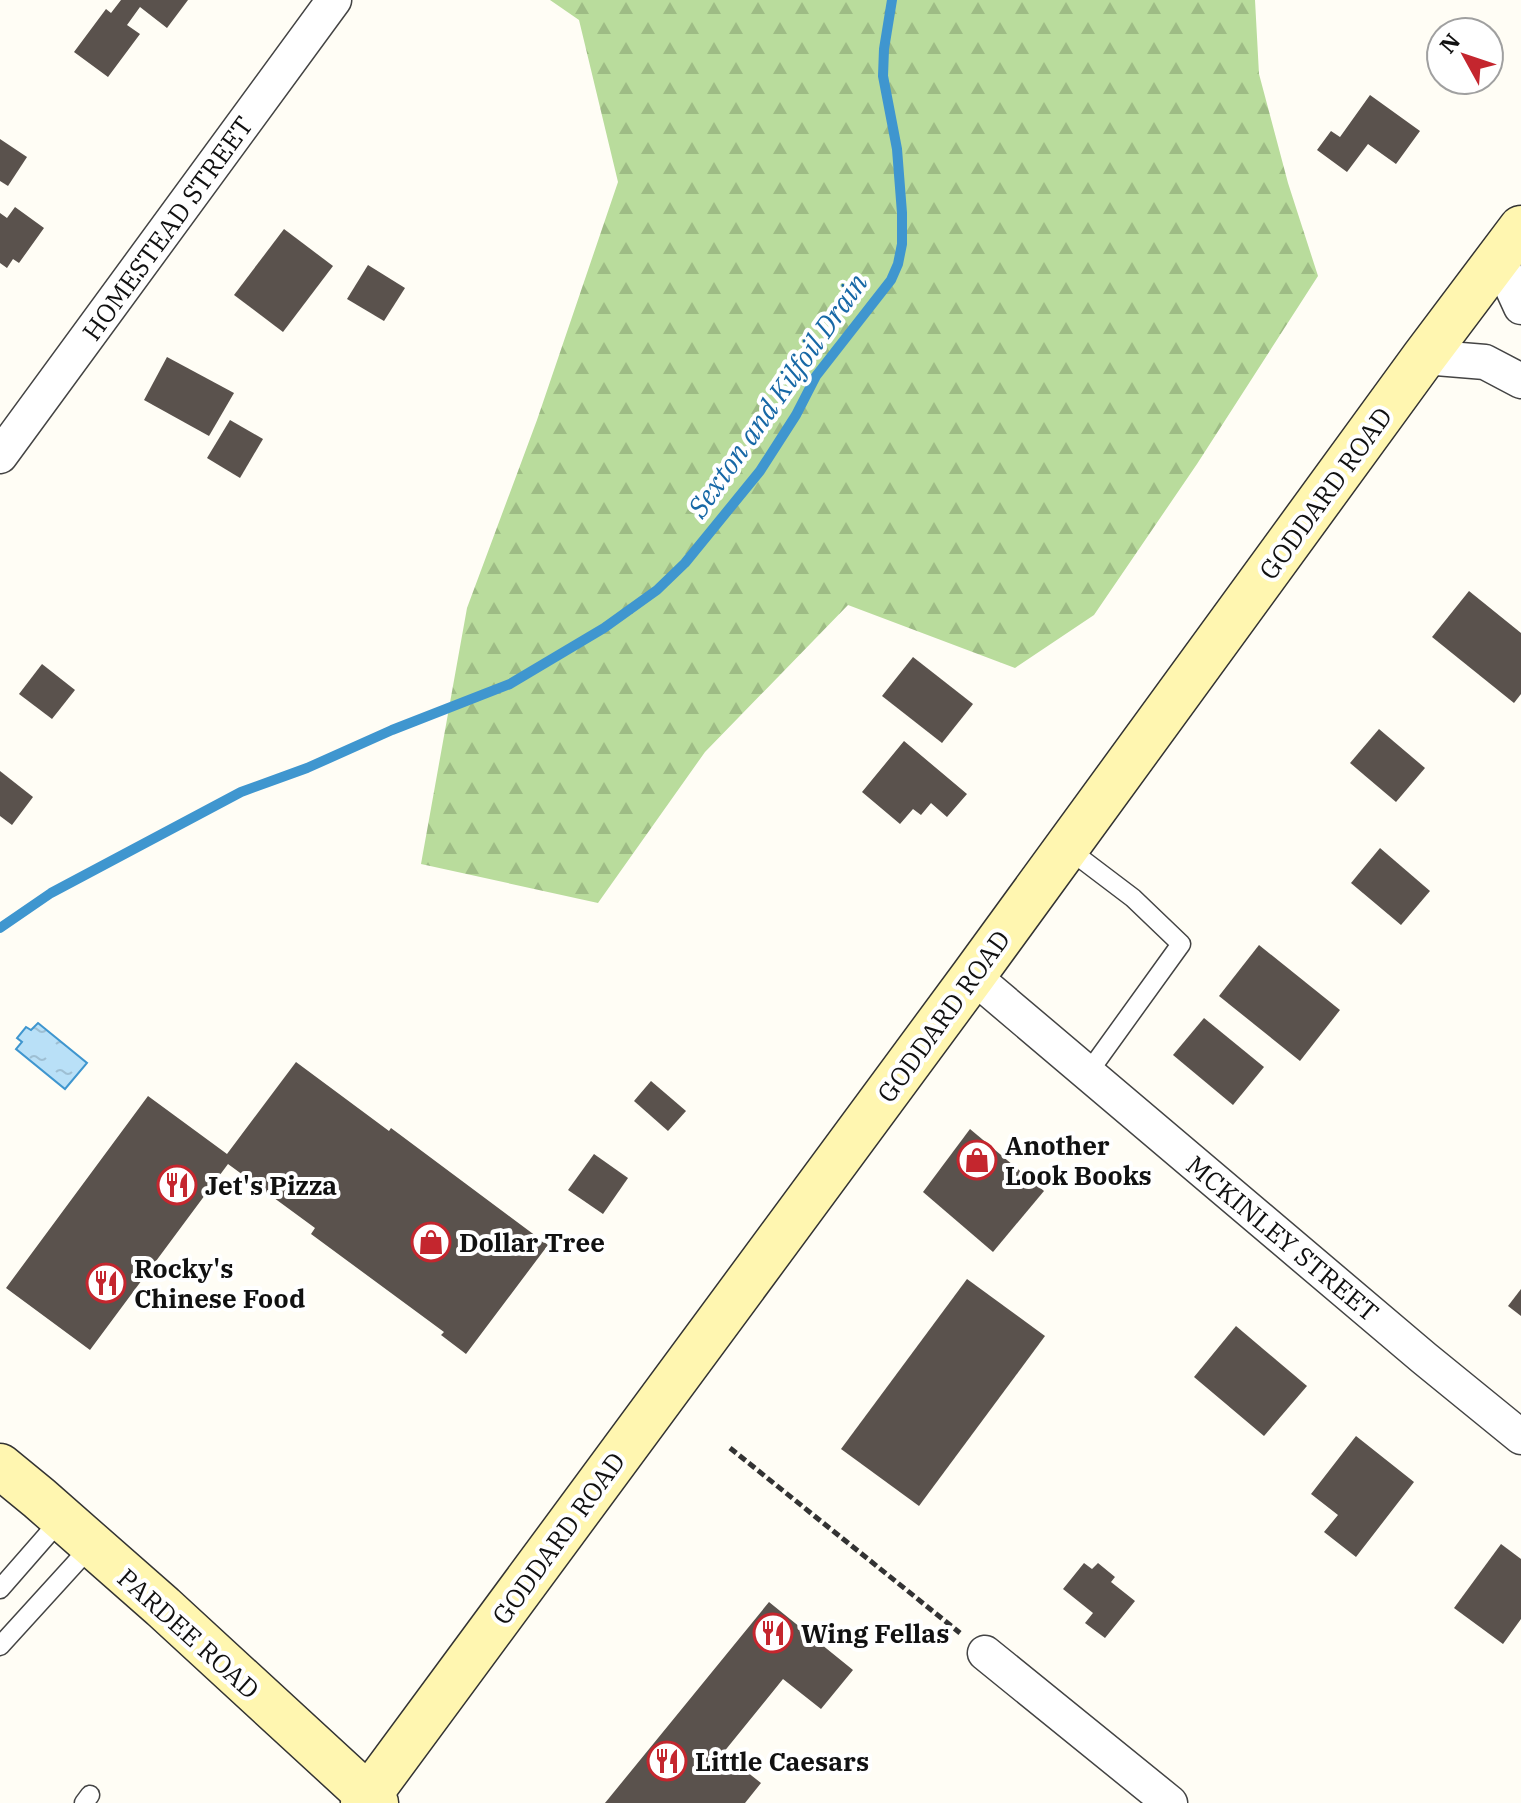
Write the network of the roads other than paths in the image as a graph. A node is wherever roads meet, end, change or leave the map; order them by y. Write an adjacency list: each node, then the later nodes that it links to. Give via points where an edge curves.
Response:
1 (325, 5): 6 (street, HOMESTEAD STREET)
2 (1510, 244): 3 (street); 4 (main road, GODDARD ROAD)
3 (1521, 307)
4 (1424, 357): 5 (street, via 1485,362); 7 (main road, GODDARD ROAD)
5 (1521, 381)
6 (0, 456)
7 (1067, 848): 8 (main road, GODDARD ROAD); 9 (lane, via 1133,898 1181,944)
8 (973, 976): 9 (street, MCKINLEY STREET); 16 (main road, GODDARD ROAD)
9 (1088, 1073): 10 (street, MCKINLEY STREET)
10 (1521, 1437)
11 (0, 1466): 12 (main road, PARDEE ROAD)
12 (77, 1532): 13 (lane); 14 (lane); 16 (main road, PARDEE ROAD)
13 (0, 1589)
14 (0, 1646)
15 (985, 1653): 17 (street)
16 (369, 1801)
17 (1170, 1803)

